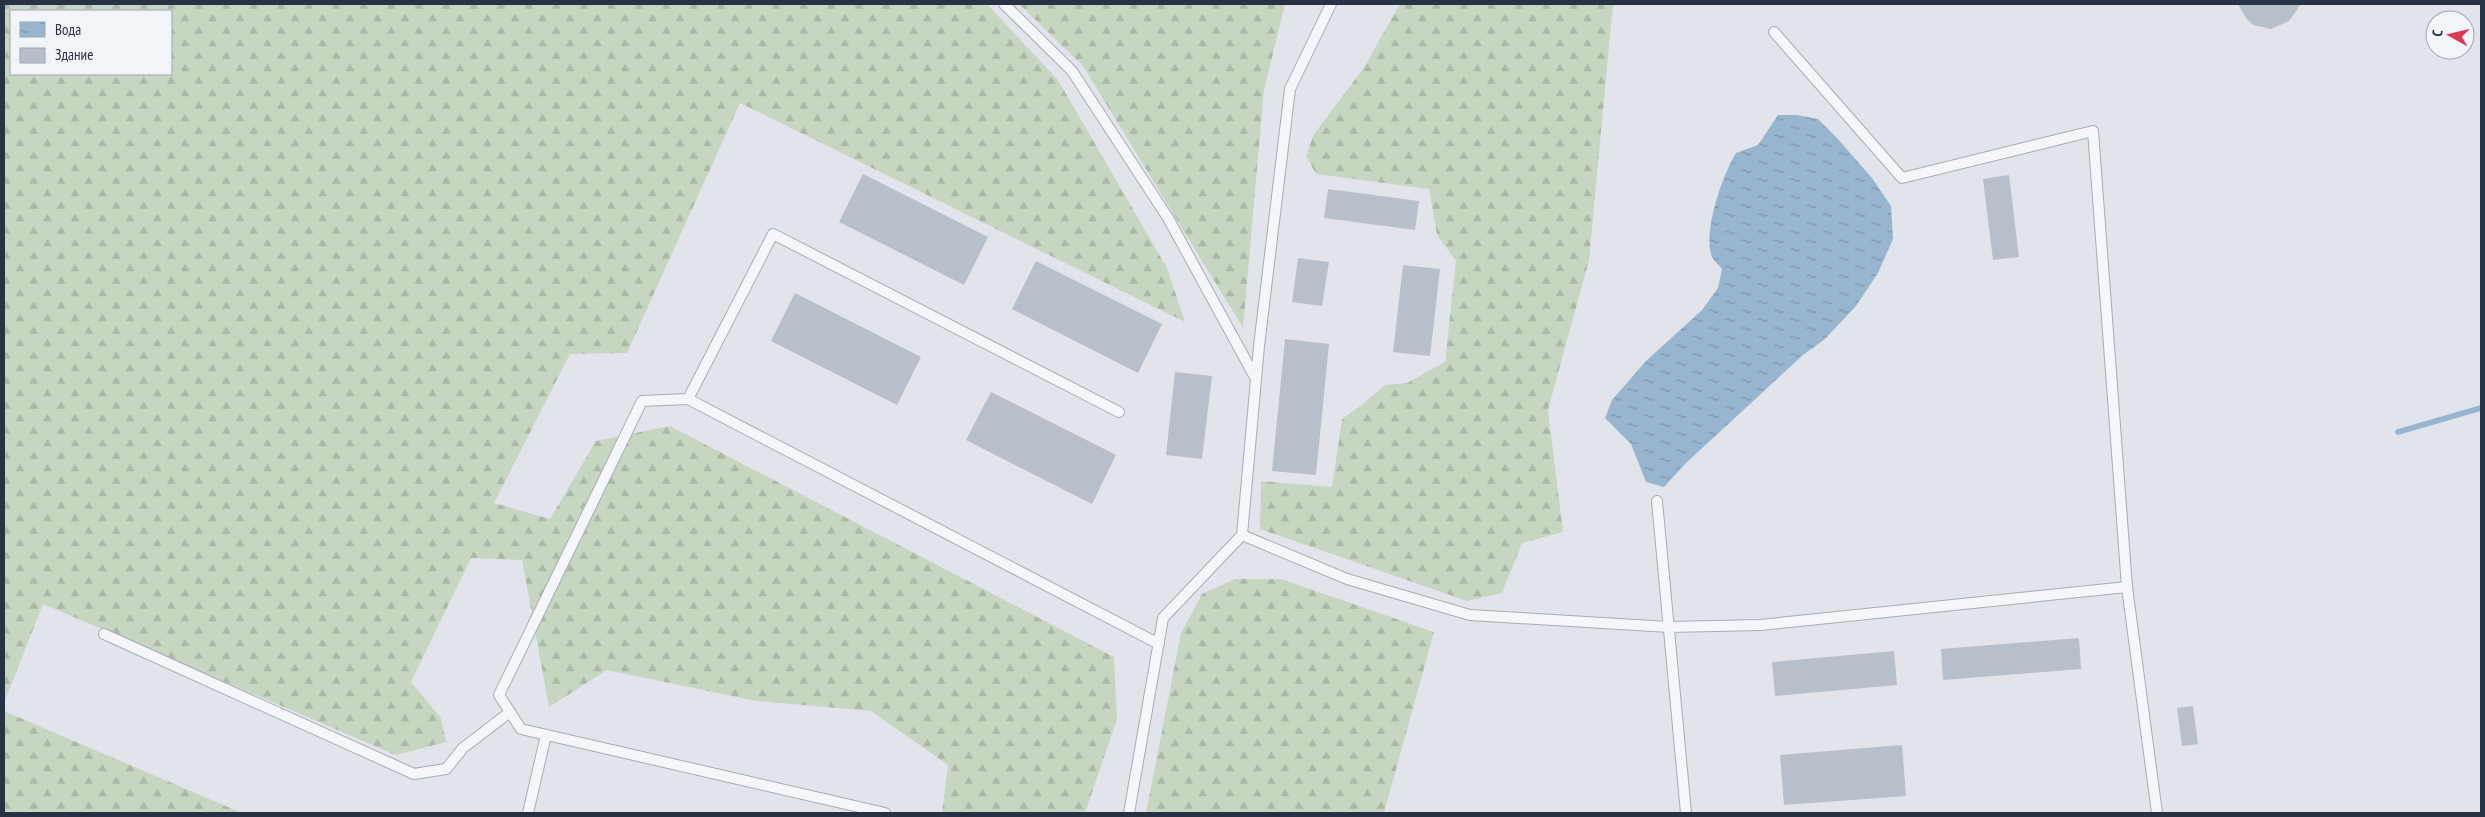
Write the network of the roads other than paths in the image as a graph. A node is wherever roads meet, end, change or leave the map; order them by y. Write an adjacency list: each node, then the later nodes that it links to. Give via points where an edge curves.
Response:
1 (1004, 4): 4 (lane, via 1072,71 1168,218)
2 (1330, 4): 4 (lane, via 1290,89)
3 (1774, 32): 9 (lane, via 1902,178 2093,131)
4 (1256, 380): 8 (lane)
5 (688, 399): 6 (lane, via 773,234); 12 (lane); 13 (lane, via 642,401 499,695)
6 (1119, 412)
7 (1657, 501): 10 (lane)
8 (1242, 535): 10 (lane, via 1347,579 1470,615); 12 (lane, via 1163,618)
9 (2127, 587): 10 (lane, via 1760,625); 19 (lane)
10 (1669, 627): 18 (lane)
11 (104, 634): 13 (lane, via 414,774 446,769 463,748)
12 (1158, 644): 17 (lane)
13 (510, 712): 14 (lane, via 521,729)
14 (546, 735): 15 (lane); 16 (lane)
15 (528, 813)
16 (885, 813)
17 (1130, 813)
18 (1686, 813)
19 (2157, 813)

